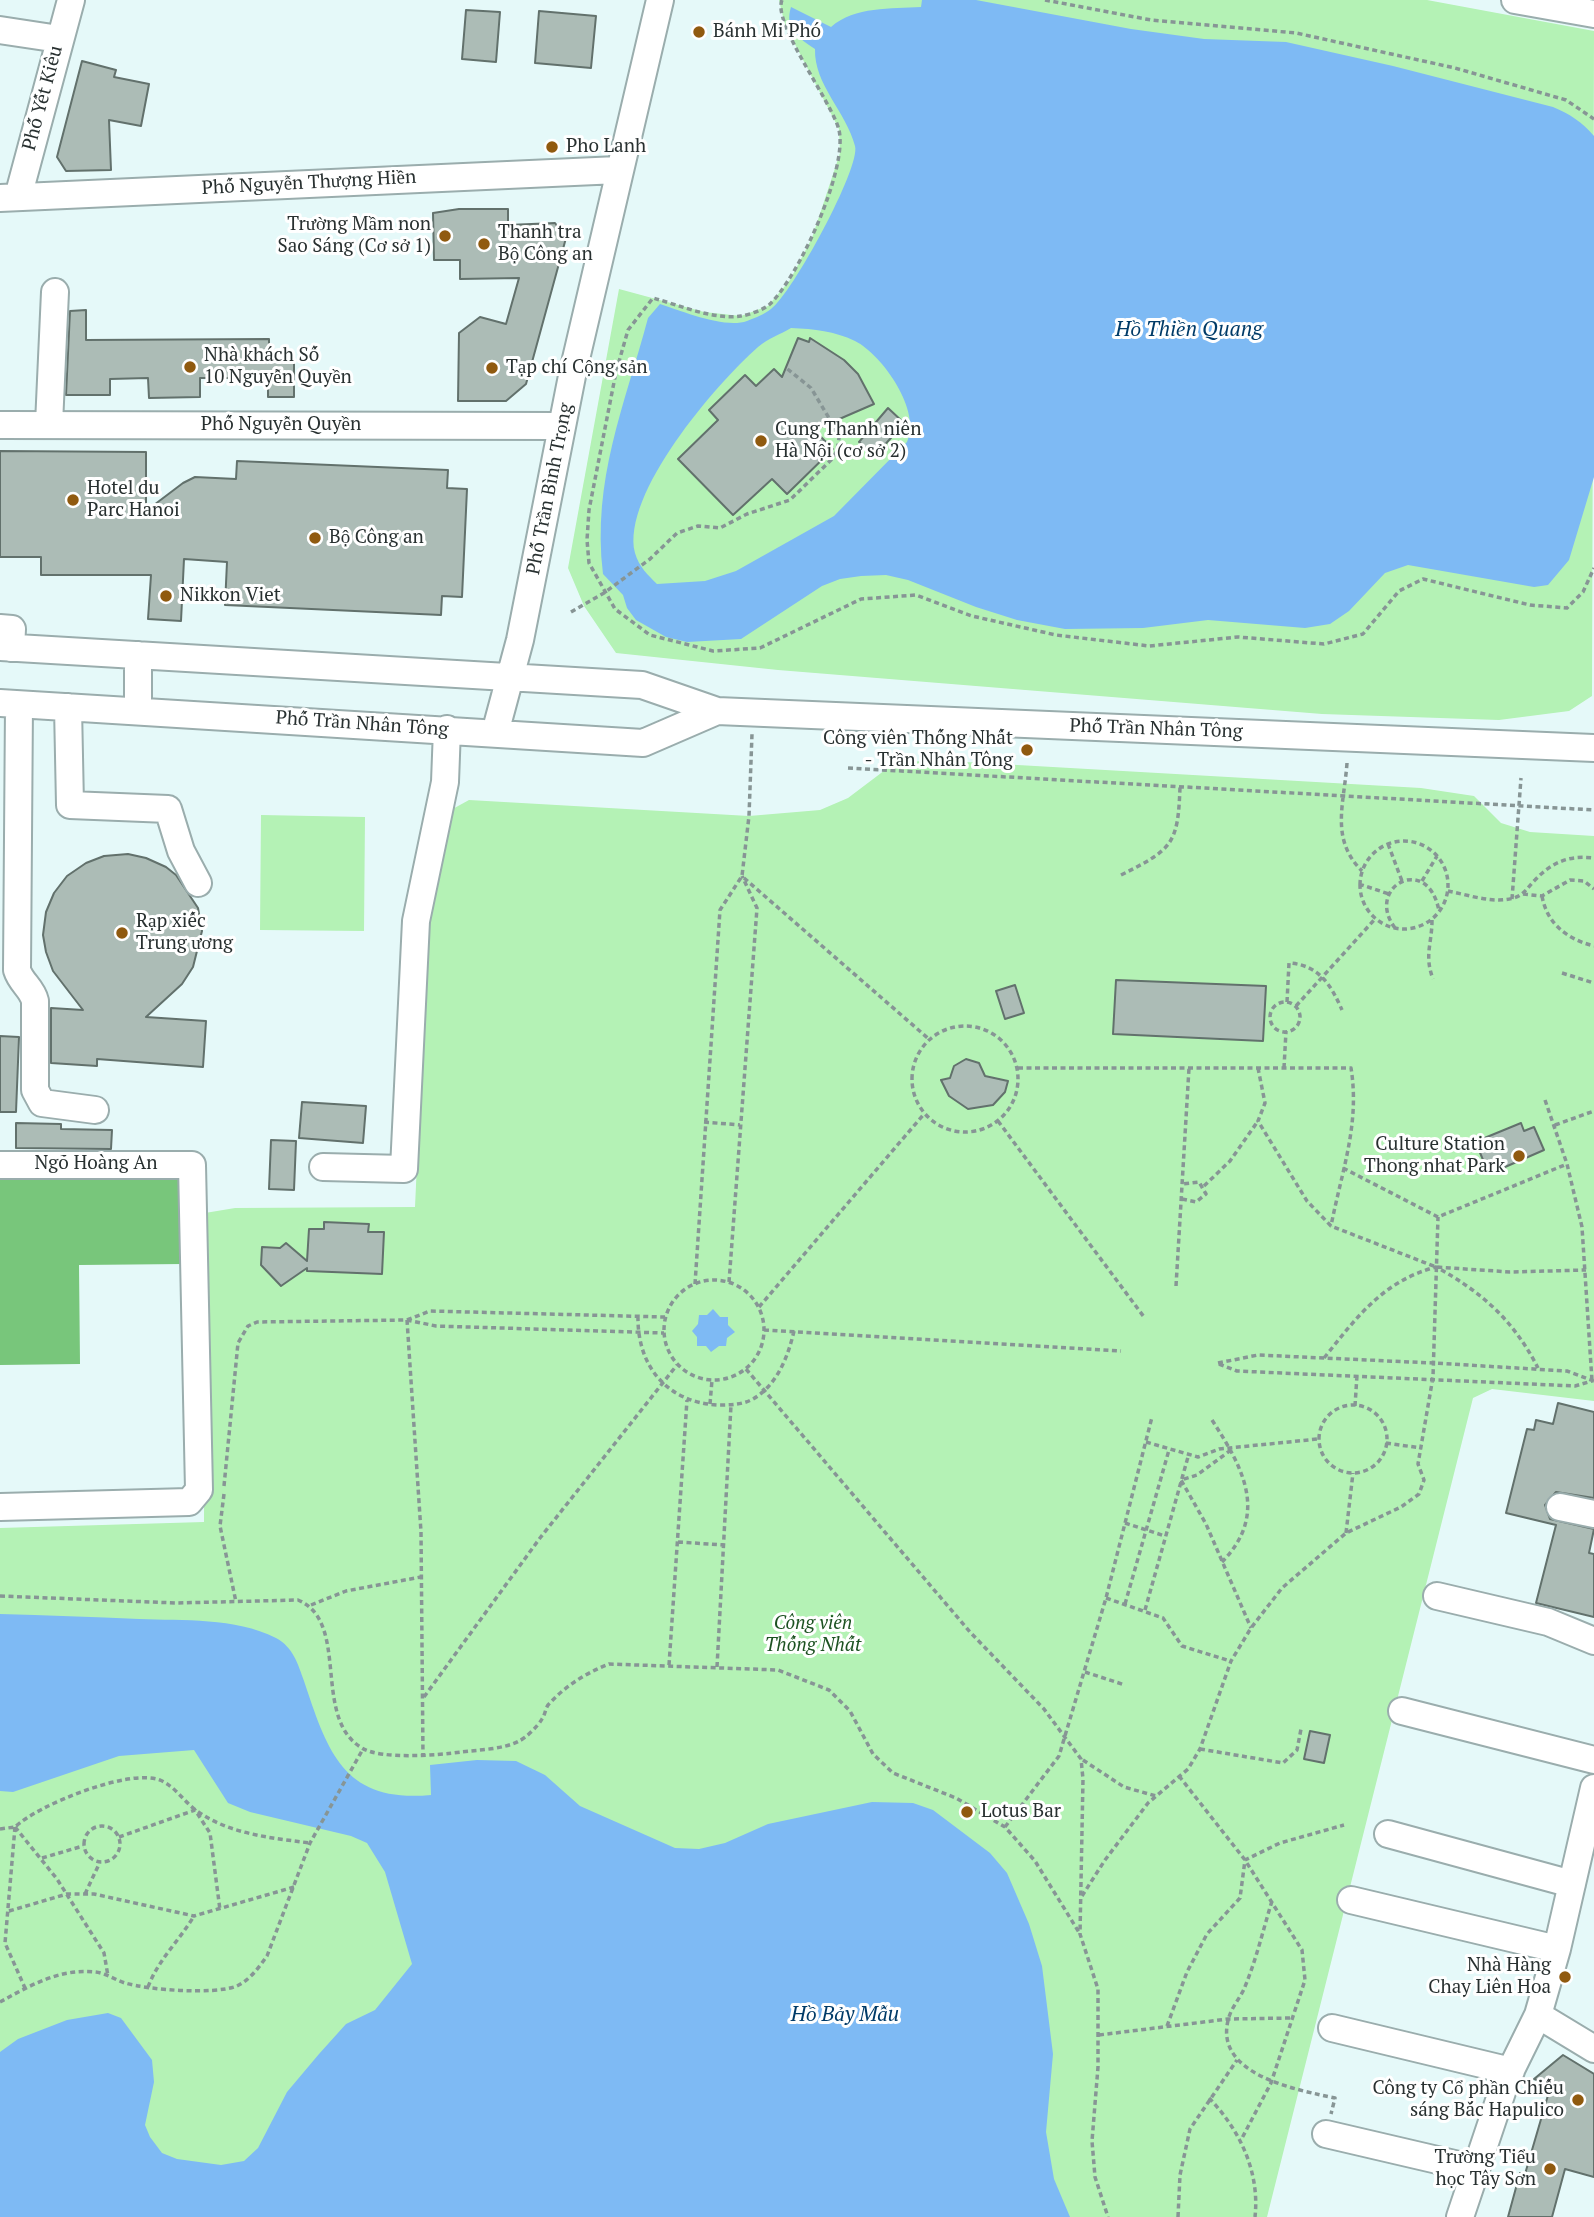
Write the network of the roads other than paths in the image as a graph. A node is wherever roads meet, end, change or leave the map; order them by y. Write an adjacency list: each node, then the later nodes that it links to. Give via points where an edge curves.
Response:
1 (71, 0): 6 (street, Phố Yết Kiêu)
2 (1515, 0): 4 (street)
3 (655, 1): 7 (street, Phố Trần Bình Trọng)
4 (1594, 14)
5 (0, 30): 6 (street)
6 (59, 39): 8 (street, Phố Yết Kiêu)
7 (618, 170): 8 (street, Phố Nguyễn Thượng Hiền); 12 (street, Phố Trần Bình Trọng)
8 (9, 198)
9 (55, 292): 10 (street)
10 (49, 424): 11 (street, Phố Nguyễn Quyền); 12 (street, Phố Nguyễn Quyền)
11 (0, 425)
12 (561, 426): 15 (street, Phố Trần Bình Trọng)
13 (4, 641): 14 (street, Phố Trần Nhân Tông)
14 (138, 654): 15 (street, Phố Trần Nhân Tông); 18 (street)
15 (509, 678): 19 (street, Phố Trần Nhân Tông, via 642,685); 21 (street, Phố Trần Bình Trọng)
16 (10, 704): 17 (street, Phố Trần Nhân Tông); 24 (street, via 17,970 35,1001 35,1090 42,1103)
17 (68, 707): 18 (street, Phố Trần Nhân Tông); 23 (street, via 71,805 168,809 181,851)
18 (138, 711): 20 (street, Phố Trần Nhân Tông)
19 (717, 711): 21 (street, Phố Trần Nhân Tông, via 643,743); 22 (street, Phố Trần Nhân Tông)
20 (447, 729): 21 (street, Phố Trần Nhân Tông); 26 (street, via 445,782 416,921 404,1169)
21 (495, 733)
22 (1594, 748)
23 (198, 883)
24 (95, 1110)
25 (0, 1165): 27 (street, Ngõ Hoàng An, via 192,1165 199,1490 189,1502)
26 (323, 1167)
27 (0, 1507)
28 (1560, 1507): 29 (street)
29 (1594, 1514)
30 (1437, 1596): 31 (street, via 1548,1622)
31 (1594, 1641)
32 (1402, 1711): 33 (street)
33 (1594, 1760)
34 (1594, 1788): 36 (street)
35 (1388, 1834): 36 (street)
36 (1572, 1884): 38 (street)
37 (1351, 1900): 38 (street)
38 (1557, 1949): 39 (street)
39 (1538, 2015): 41 (street); 42 (street)
40 (1332, 2028): 42 (street)
41 (1594, 2049)
42 (1511, 2071): 44 (street)
43 (1326, 2134): 44 (street)
44 (1476, 2169): 45 (street)
45 (1460, 2217)

